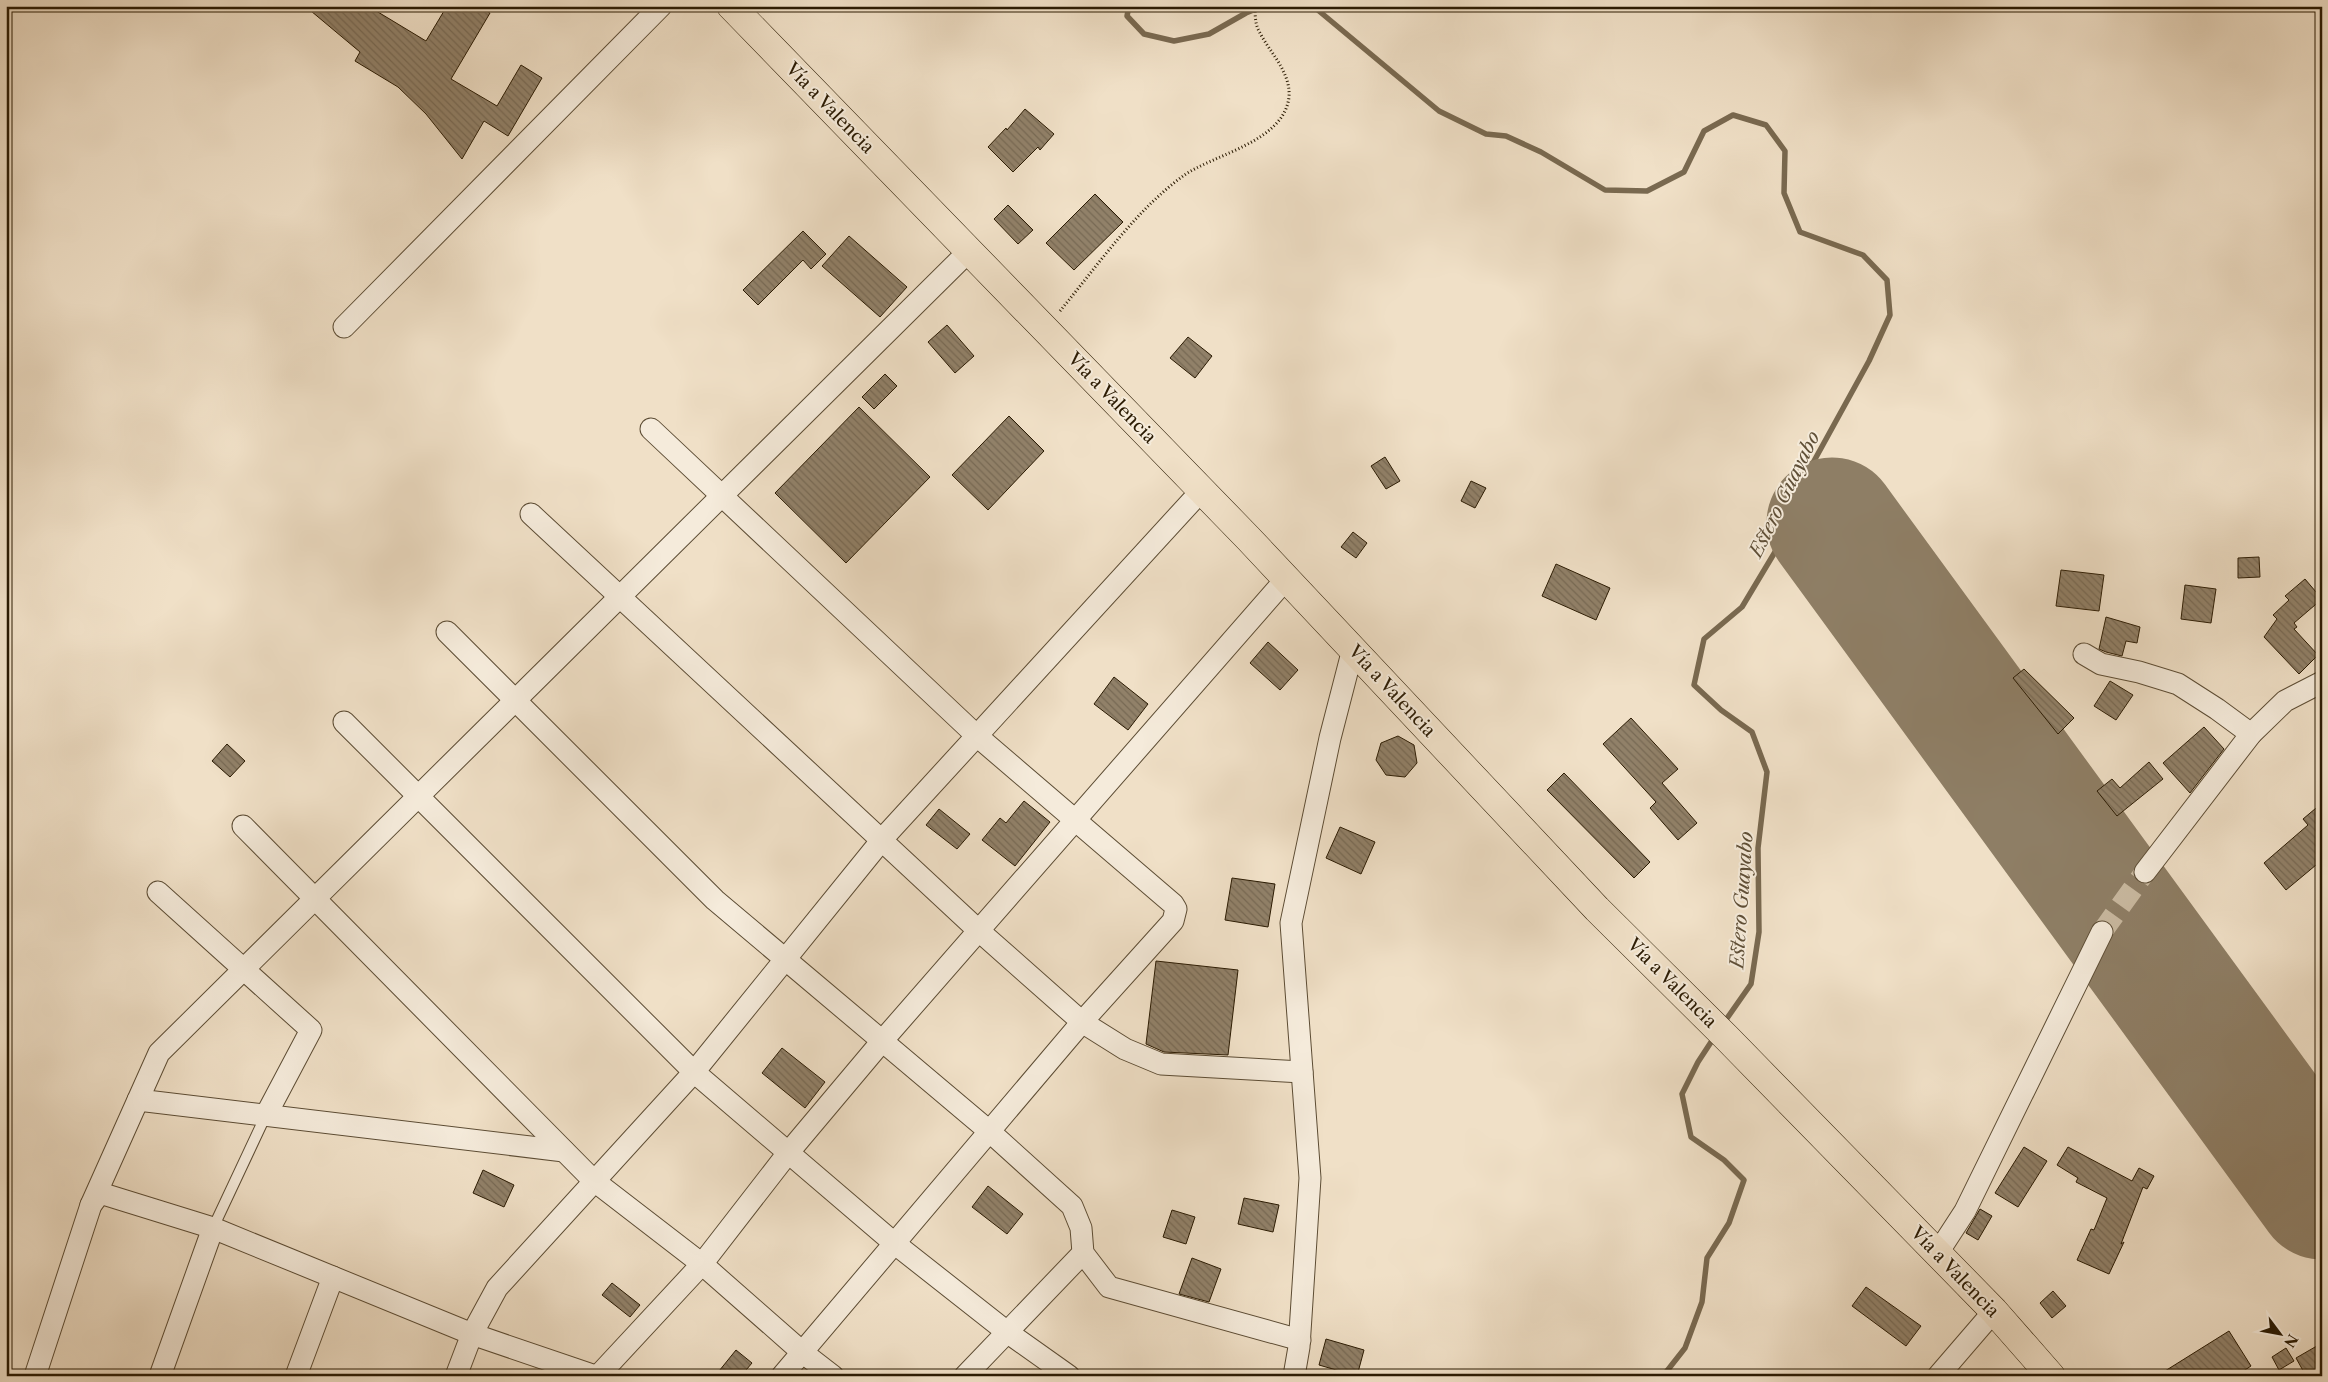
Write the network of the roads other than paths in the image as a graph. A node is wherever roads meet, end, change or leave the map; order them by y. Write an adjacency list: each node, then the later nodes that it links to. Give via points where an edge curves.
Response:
1 (661, 6): 4 (street)
2 (731, 6): 3 (highway, Vía a Valencia)
3 (969, 251): 6 (highway, Vía a Valencia); 7 (street)
4 (344, 327)
5 (651, 429): 7 (street)
6 (1202, 490): 9 (highway, Vía a Valencia); 18 (street)
7 (722, 496): 10 (street); 18 (street)
8 (531, 514): 10 (street)
9 (1286, 578): 12 (highway, Vía a Valencia); 20 (street)
10 (620, 596): 15 (street); 22 (street)
11 (448, 632): 15 (street)
12 (1352, 649): 33 (street, via 1291,923); 44 (highway, Vía a Valencia, via 1597,909)
13 (2084, 654): 17 (street, via 2101,664 2178,684)
14 (2322, 682): 17 (street, via 2285,701)
15 (516, 700): 19 (street); 28 (street, via 716,900)
16 (344, 722): 19 (street)
17 (2251, 734): 23 (street)
18 (977, 736): 20 (street); 22 (street)
19 (418, 796): 25 (street); 32 (street)
20 (1074, 819): 26 (street); 30 (street, via 1176,909 1173,921)
21 (243, 826): 25 (street)
22 (882, 840): 26 (street); 28 (street)
23 (2145, 872)
24 (158, 892): 29 (street)
25 (315, 899): 29 (street); 37 (street)
26 (978, 930): 30 (street); 31 (street)
27 (2102, 932): 44 (street, via 1965,1211)
28 (786, 959): 31 (street); 32 (street)
29 (243, 969): 34 (street, via 159,1053); 35 (street, via 311,1030)
30 (1082, 1022): 33 (street, via 1125,1049 1161,1064); 36 (street)
31 (883, 1040): 36 (street); 38 (street)
32 (694, 1072): 38 (street); 39 (street)
33 (1302, 1072): 50 (street, via 1310,1178)
34 (138, 1100): 35 (street); 40 (street)
35 (266, 1115): 37 (street); 41 (lane)
36 (989, 1131): 42 (street); 43 (street, via 1072,1206 1081,1228)
37 (564, 1151): 39 (street)
38 (788, 1152): 42 (street); 45 (street)
39 (593, 1180): 45 (street); 49 (street, via 498,1288)
40 (91, 1205): 41 (street, via 100,1193); 52 (street)
41 (212, 1228): 46 (street); 53 (street)
42 (894, 1243): 48 (street); 51 (street)
43 (1083, 1253): 48 (street); 50 (street, via 1109,1287)
44 (1937, 1254): 47 (highway, Vía a Valencia)
45 (702, 1264): 51 (street); 56 (street)
46 (332, 1277): 49 (street); 54 (street)
47 (1994, 1311): 62 (street); 63 (highway, Vía a Valencia)
48 (1007, 1332): 59 (street); 60 (street)
49 (472, 1334): 55 (street); 56 (street)
50 (1300, 1340): 61 (street)
51 (802, 1352): 57 (street); 58 (street)
52 (35, 1376)
53 (160, 1376)
54 (296, 1376)
55 (456, 1376)
56 (596, 1376)
57 (782, 1376)
58 (833, 1376)
59 (965, 1376)
60 (1069, 1376)
61 (1294, 1376)
62 (1938, 1376)
63 (2052, 1376)

